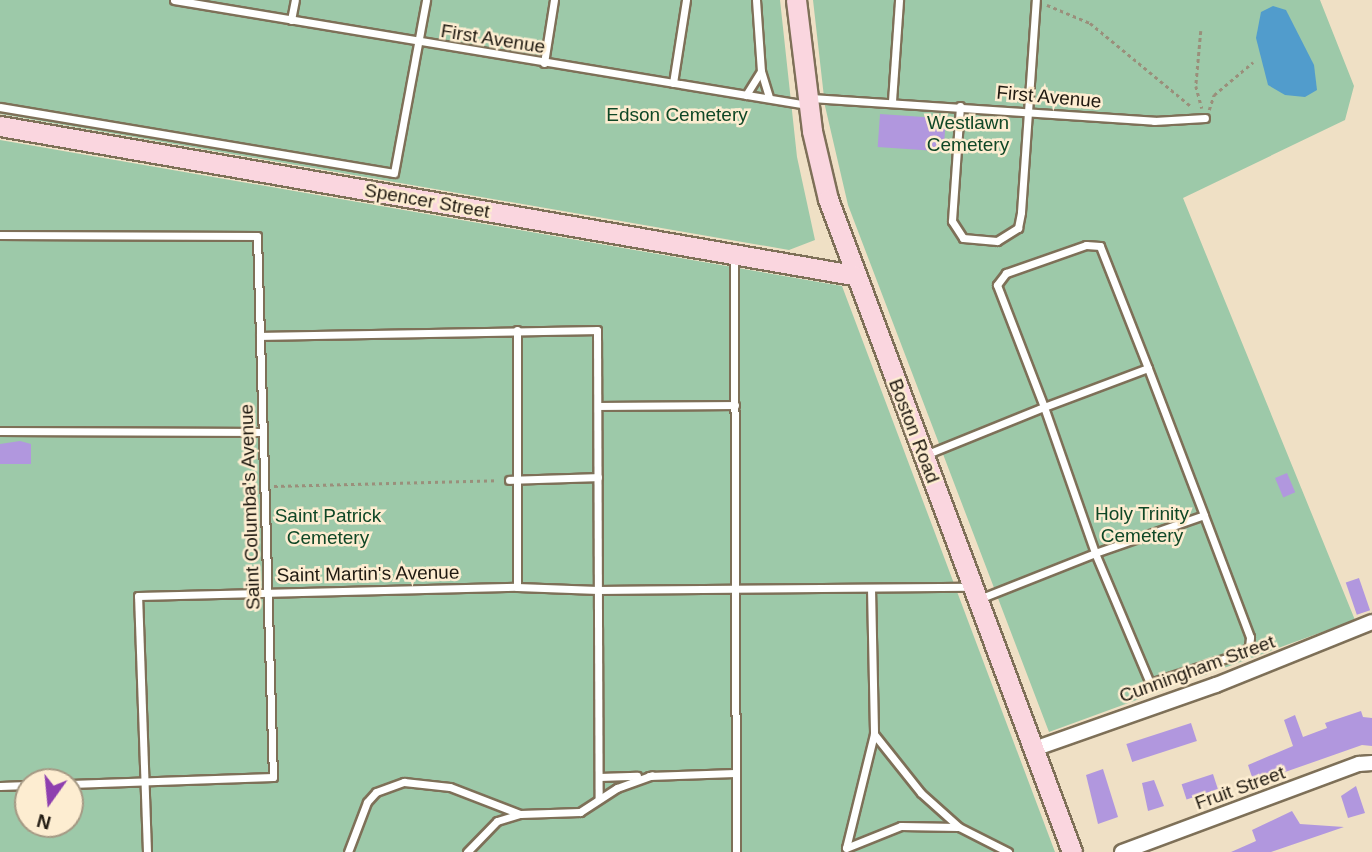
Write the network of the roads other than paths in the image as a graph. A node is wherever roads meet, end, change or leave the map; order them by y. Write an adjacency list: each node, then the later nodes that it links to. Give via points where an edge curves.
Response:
1 (174, 0): 10 (lane, First Avenue)
2 (295, 0): 10 (lane)
3 (426, 0): 11 (lane)
4 (554, 0): 12 (lane)
5 (686, 0): 14 (lane)
6 (756, 0): 13 (lane)
7 (796, 0): 17 (main road, Boston Road)
8 (898, 0): 18 (lane)
9 (1036, 0): 21 (lane)
10 (291, 20): 11 (lane, First Avenue)
11 (419, 43): 12 (lane, First Avenue); 20 (lane, via 394,173)
12 (544, 62): 14 (lane, First Avenue)
13 (761, 71): 15 (lane); 16 (lane)
14 (673, 83): 15 (lane, First Avenue)
15 (746, 95): 16 (lane, First Avenue)
16 (769, 99): 17 (lane, First Avenue)
17 (807, 101): 18 (lane, First Avenue); 26 (main road, Boston Road, via 821,176)
18 (892, 101): 19 (lane, First Avenue)
19 (960, 106): 21 (lane, First Avenue); 21 (lane, via 952,221 955,232 976,241 997,242 1018,228)
20 (0, 107)
21 (1028, 111): 22 (lane, First Avenue, via 1154,121)
22 (1205, 118)
23 (0, 126): 25 (main road, Spencer Street)
24 (0, 235): 28 (lane, Saint Columba's Avenue, via 257,236)
25 (734, 253): 26 (main road, Spencer Street); 30 (lane)
26 (853, 275): 35 (main road, Boston Road)
27 (517, 330): 28 (lane); 31 (lane, via 597,330); 37 (lane)
28 (260, 336): 34 (lane, Saint Columba's Avenue)
29 (1148, 368): 32 (lane); 32 (lane, via 1100,246 1086,246 1006,273 997,285); 38 (lane)
30 (735, 405): 31 (lane); 42 (lane)
31 (598, 406): 36 (lane)
32 (1044, 407): 35 (lane); 39 (lane)
33 (0, 430): 34 (lane)
34 (263, 432): 44 (lane, Saint Columba's Avenue)
35 (924, 456): 45 (main road, Boston Road)
36 (598, 477): 37 (lane); 43 (lane)
37 (513, 480): 40 (lane)
38 (1204, 515): 39 (lane); 39 (lane, via 1250,637 1249,647 1157,684 1145,677)
39 (1096, 554): 45 (lane)
40 (517, 587): 43 (lane, Saint Martin's Avenue); 44 (lane, Saint Martin's Avenue)
41 (871, 588): 42 (lane, Saint Martin's Avenue); 45 (lane, Saint Martin's Avenue); 47 (lane)
42 (735, 589): 43 (lane, Saint Martin's Avenue); 50 (lane)
43 (598, 590): 52 (lane)
44 (268, 593): 53 (lane, Saint Columba's Avenue, via 273,777); 53 (lane, Saint Martin's Avenue, via 138,596)
45 (976, 593): 48 (main road, Boston Road)
46 (1372, 622): 48 (street, Cunningham Street, via 1204,689)
47 (874, 734): 57 (lane, via 921,793); 58 (lane)
48 (1034, 749): 64 (main road, Boston Road)
49 (1372, 763): 65 (street, Fruit Street)
50 (736, 773): 51 (lane); 62 (lane)
51 (652, 775): 52 (lane); 55 (lane)
52 (599, 777): 55 (lane)
53 (144, 781): 54 (lane); 59 (lane)
54 (84, 783)
55 (600, 798): 56 (lane, via 569,814)
56 (520, 814): 60 (lane, via 434,783 390,785 367,802); 61 (lane, via 487,828)
57 (959, 827): 58 (lane, via 901,826); 63 (lane)
58 (844, 850)
59 (147, 852)
60 (348, 852)
61 (467, 852)
62 (736, 852)
63 (1008, 852)
64 (1072, 852)
65 (1122, 852)

